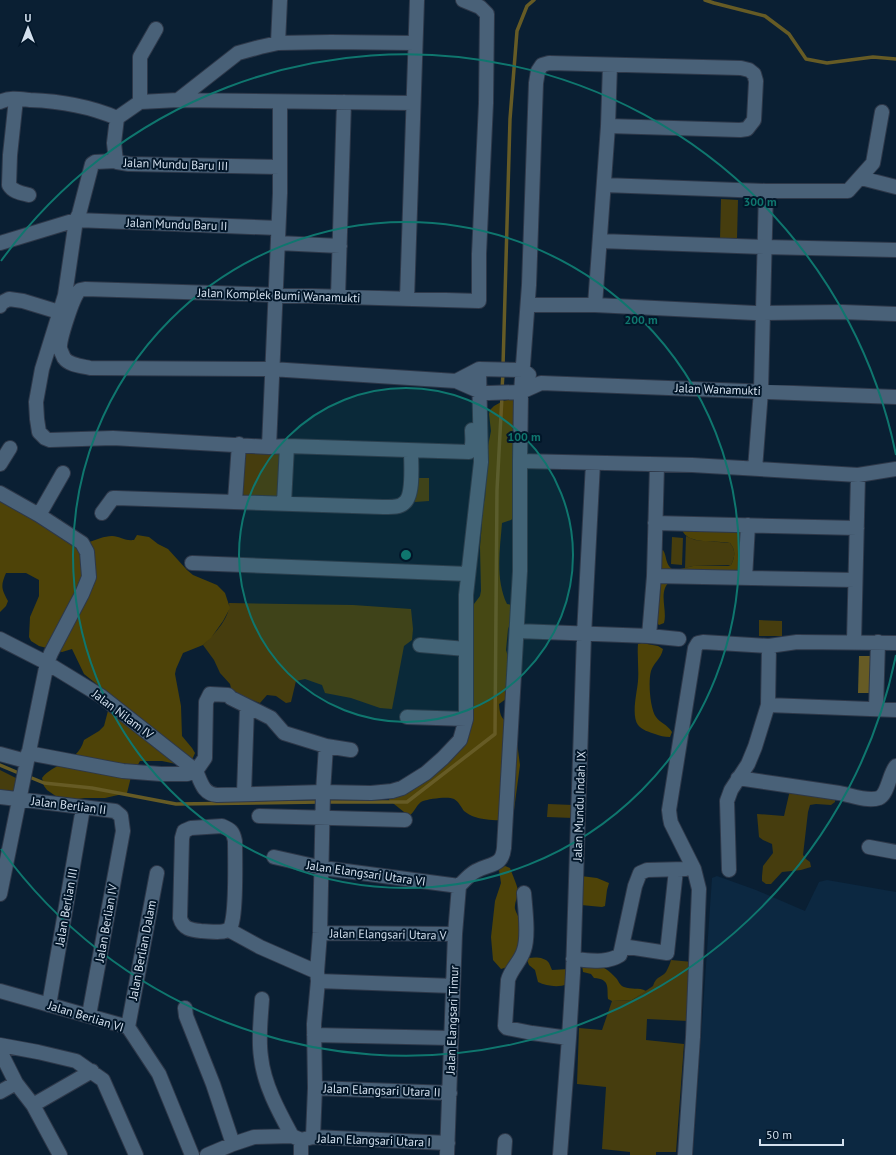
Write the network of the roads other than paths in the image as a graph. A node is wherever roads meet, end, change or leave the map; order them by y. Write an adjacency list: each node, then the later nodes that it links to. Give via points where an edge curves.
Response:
1 (280, 0): 5 (street)
2 (417, 0): 6 (street)
3 (463, 0): 35 (street, Jalan Komplek Bumi Wanamukti, via 480,7 487,14 486,103 478,254 479,301)
4 (156, 29): 11 (street, via 140,57)
5 (278, 43): 6 (street); 9 (street, via 238,53)
6 (415, 43): 14 (street)
7 (610, 65): 17 (street); 17 (street, via 741,68 754,74 756,81 754,120 748,129); 36 (street, via 549,63 542,65 538,71)
8 (16, 99): 10 (street, via 5,99); 16 (street, via 59,101); 24 (street, via 9,185 14,191)
9 (178, 100): 11 (street); 12 (street)
10 (0, 102)
11 (140, 102): 16 (street)
12 (280, 102): 13 (street); 19 (street)
13 (344, 102): 14 (street); 30 (street)
14 (413, 103): 35 (street)
15 (882, 112): 20 (street, via 873,163)
16 (117, 118): 18 (street, Jalan Mundu Baru III, via 114,143)
17 (608, 126): 21 (street)
18 (116, 161): 19 (street, Jalan Mundu Baru III, via 129,164); 25 (street, via 92,164)
19 (280, 167): 26 (street)
20 (861, 178): 22 (street); 23 (street, via 848,191)
21 (604, 185): 23 (street); 27 (street)
22 (896, 187)
23 (766, 191): 31 (street)
24 (29, 195)
25 (76, 220): 26 (street, Jalan Mundu Baru II); 29 (street, Jalan Mundu Baru II); 39 (street, via 65,295)
26 (278, 228): 28 (street)
27 (600, 241): 31 (street); 37 (street)
28 (278, 243): 30 (street); 33 (street)
29 (0, 244)
30 (340, 246): 34 (street)
31 (764, 247): 32 (street); 40 (street)
32 (896, 250)
33 (276, 295): 34 (street, Jalan Komplek Bumi Wanamukti); 42 (street); 42 (street, Jalan Komplek Bumi Wanamukti, via 80,290 75,297 60,349 70,363 90,368)
34 (338, 297): 35 (street, Jalan Komplek Bumi Wanamukti)
35 (407, 299)
36 (528, 305): 37 (street); 44 (street)
37 (595, 305): 40 (street)
38 (0, 306): 39 (street, via 9,299)
39 (59, 312): 51 (street, via 39,381 36,402 39,432 45,438 113,438)
40 (763, 313): 41 (street); 47 (street)
41 (896, 314)
42 (271, 370): 45 (street); 52 (street)
43 (484, 370): 44 (street); 45 (street); 49 (street)
44 (518, 370): 46 (street); 48 (street)
45 (456, 381): 49 (street)
46 (541, 383): 47 (street, Jalan Wanamukti); 48 (street)
47 (761, 391): 50 (street, Jalan Wanamukti); 60 (street)
48 (518, 392): 49 (street); 56 (street)
49 (483, 395): 55 (street, via 473,411 472,449 469,452); 73 (street, via 482,462)
50 (896, 397)
51 (239, 444): 52 (street); 65 (street)
52 (269, 446): 53 (street)
53 (287, 446): 55 (street); 66 (street)
54 (10, 448): 58 (street)
55 (411, 451): 66 (street, via 409,497 405,503 398,506)
56 (520, 461): 57 (street); 77 (street)
57 (592, 463): 59 (street); 78 (street, Jalan Mundu Indah IX)
58 (0, 464)
59 (657, 465): 60 (street); 69 (street)
60 (755, 469): 63 (street)
61 (896, 469): 63 (street)
62 (63, 473): 68 (street)
63 (858, 475): 71 (street)
64 (0, 493): 68 (street)
65 (235, 501): 66 (street); 67 (street, via 113,498)
66 (284, 503)
67 (102, 513)
68 (39, 515): 88 (street, via 82,543 89,561 89,577 82,594)
69 (655, 523): 70 (street); 74 (street)
70 (748, 525): 71 (street); 75 (street)
71 (857, 528): 76 (street)
72 (192, 562): 73 (street)
73 (468, 574): 87 (street)
74 (654, 576): 75 (street); 79 (street)
75 (745, 578): 76 (street)
76 (855, 580): 82 (street)
77 (517, 631): 78 (street); 118 (street, via 504,855 494,864 476,871)
78 (584, 635): 79 (street); 125 (street, Jalan Mundu Indah IX)
79 (650, 636): 80 (street)
80 (680, 638)
81 (0, 639): 88 (street, Jalan Nilam IV)
82 (854, 642): 83 (street); 86 (street, via 797,642)
83 (878, 642): 84 (street); 91 (street)
84 (896, 643)
85 (420, 645): 87 (street)
86 (769, 646): 89 (street); 114 (street, via 703,642 698,643 695,648 669,810 671,823)
87 (466, 649): 94 (street)
88 (47, 663): 98 (street); 100 (street, Jalan Nilam IV, via 101,696)
89 (768, 705): 91 (street); 101 (street, via 755,747 748,764)
90 (247, 706): 95 (street, via 270,718 284,733); 100 (street, via 228,695 210,694 206,702 205,758); 103 (street)
91 (876, 710): 92 (street)
92 (896, 710)
93 (407, 717): 94 (street)
94 (466, 719): 105 (street, via 460,740 426,773 402,788)
95 (326, 746): 96 (street); 105 (street)
96 (351, 750)
97 (0, 754): 98 (street)
98 (27, 761): 100 (street, via 123,771 186,774); 102 (street)
99 (896, 766): 101 (street, via 884,794 879,798 870,799)
100 (196, 770): 103 (street, via 209,794)
101 (738, 778): 116 (street, via 727,801)
102 (21, 794): 104 (street, Jalan Berlian II); 106 (street, Jalan Berlian II); 120 (street)
103 (244, 794): 105 (street)
104 (0, 797)
105 (324, 805): 107 (street); 108 (street); 113 (street)
106 (83, 808): 109 (street, Jalan Berlian II, via 119,813 123,820); 130 (street, Jalan Berlian III)
107 (259, 816)
108 (405, 820)
109 (123, 831): 132 (street, Jalan Berlian IV)
110 (869, 847): 111 (street)
111 (896, 852)
112 (274, 857): 113 (street, Jalan Elangsari Utara VI)
113 (323, 868): 118 (street, Jalan Elangsari Utara VI); 122 (street)
114 (694, 869): 115 (street); 154 (street, via 699,897)
115 (676, 870): 124 (street, via 647,870 640,873); 124 (street, via 667,953)
116 (728, 870)
117 (157, 873): 133 (street, Jalan Berlian Dalam)
118 (459, 886): 123 (street, Jalan Elangsari Timur)
119 (524, 893): 136 (street, via 525,948 509,975 505,1026 525,1032)
120 (0, 894)
121 (228, 930): 121 (street, via 234,920 234,835 231,830 222,826 191,828 184,831 182,838 182,924 195,930); 126 (street)
122 (320, 933): 123 (street, Jalan Elangsari Utara V); 126 (street)
123 (455, 934): 127 (street, Jalan Elangsari Timur)
124 (622, 946): 125 (street, via 620,955 613,959)
125 (573, 959): 136 (street, Jalan Mundu Indah IX)
126 (318, 977): 127 (street); 134 (street)
127 (453, 986): 135 (street, Jalan Elangsari Timur)
128 (0, 991): 130 (street, Jalan Berlian VI)
129 (262, 999): 145 (street, via 260,1056 264,1074 278,1109)
130 (49, 1005): 132 (street, Jalan Berlian VI)
131 (185, 1008): 146 (street)
132 (89, 1015): 133 (street, Jalan Berlian VI)
133 (128, 1027): 150 (street, Jalan Berlian VI, via 159,1074)
134 (314, 1035): 135 (street); 141 (street)
135 (451, 1038): 143 (street, Jalan Elangsari Timur)
136 (569, 1038): 153 (street, Jalan Mundu Indah IX)
137 (0, 1045): 139 (street, via 76,1061)
138 (0, 1051): 140 (street)
139 (92, 1072): 144 (street); 149 (street, via 103,1080)
140 (16, 1083): 142 (street); 144 (street)
141 (315, 1088): 143 (street, Jalan Elangsari Utara II); 145 (street)
142 (0, 1092)
143 (450, 1093): 147 (street, Jalan Elangsari Timur)
144 (33, 1105): 148 (street)
145 (302, 1138): 146 (street, Jalan Elangsari Utara I, via 254,1138); 147 (street, Jalan Elangsari Utara I); 152 (street)
146 (233, 1144): 151 (street, Jalan Elangsari Utara I)
147 (447, 1149)
148 (60, 1155)
149 (136, 1155)
150 (192, 1155)
151 (207, 1155)
152 (301, 1155)
153 (560, 1155)
154 (685, 1155)

